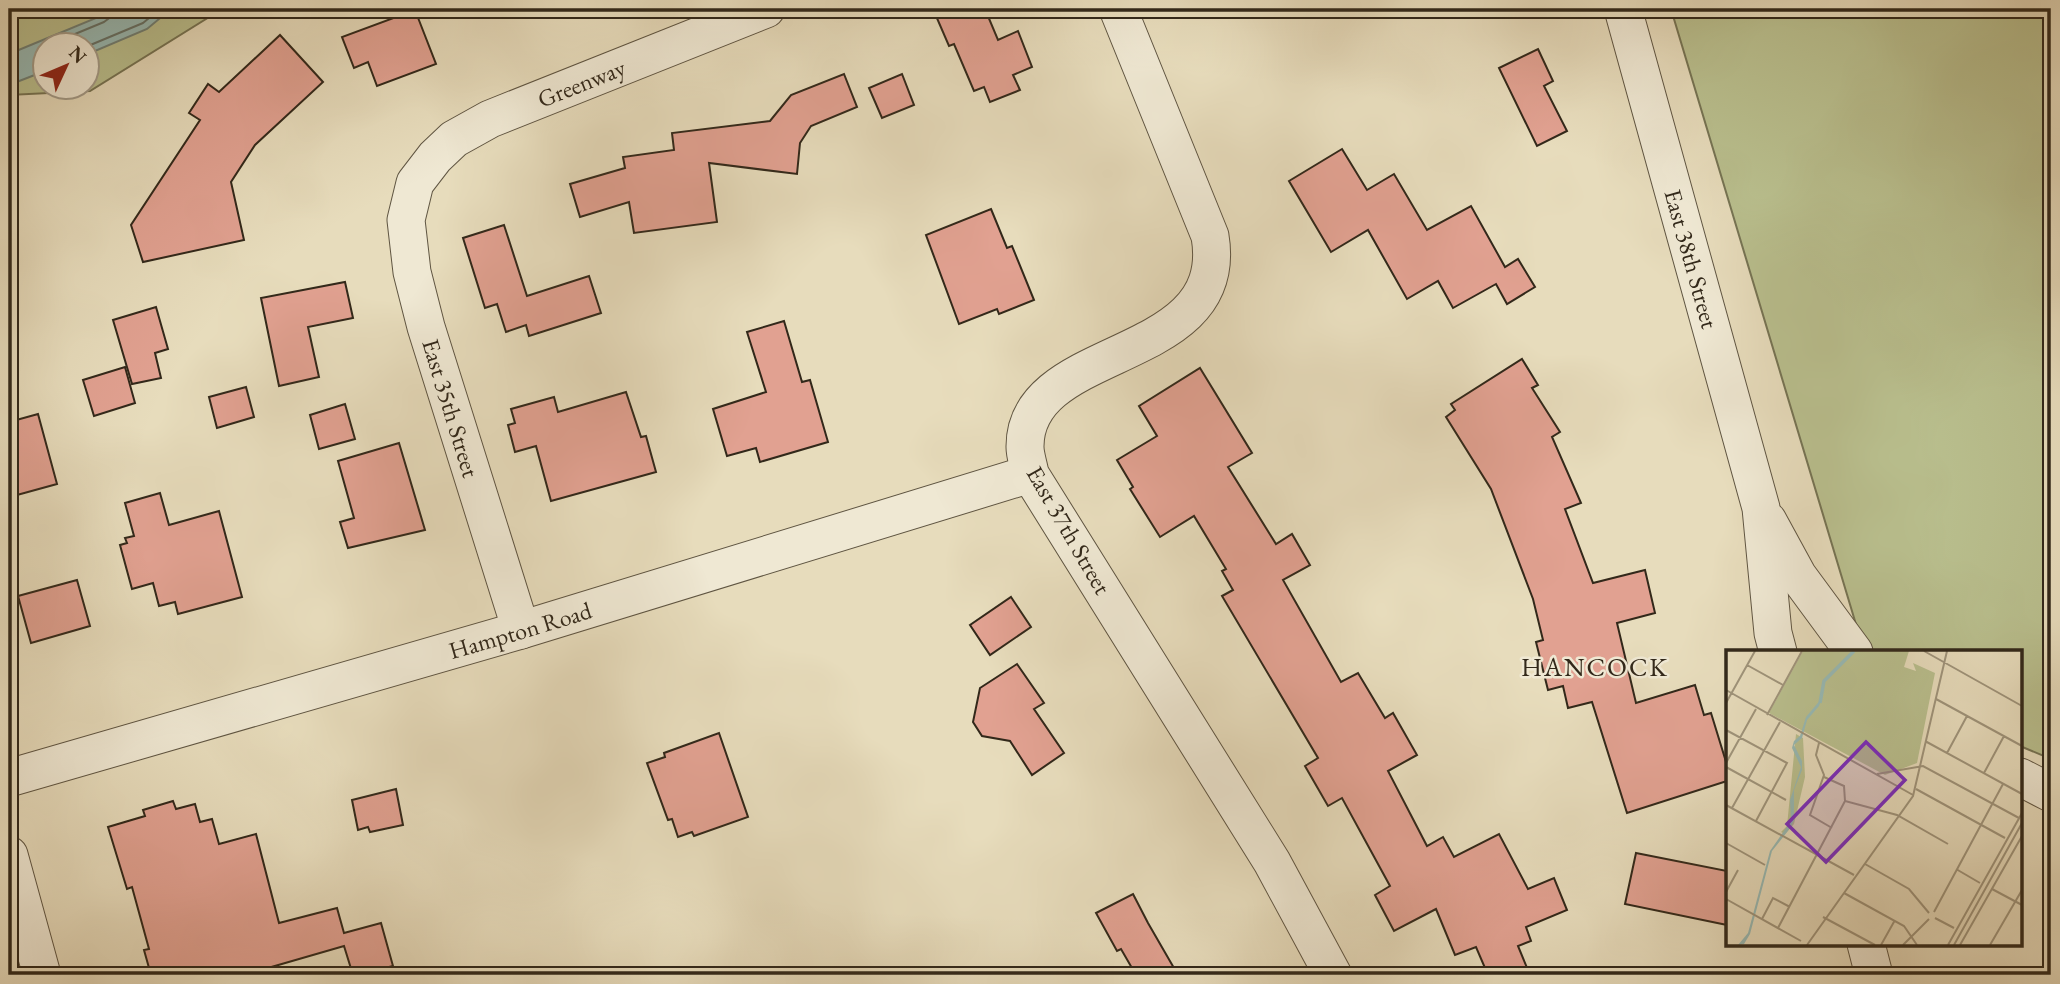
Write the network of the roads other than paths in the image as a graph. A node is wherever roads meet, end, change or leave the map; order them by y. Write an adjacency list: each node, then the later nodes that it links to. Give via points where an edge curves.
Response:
1 (766, 9): 4 (street, Greenway, via 490,119 454,139)
2 (1118, 9): 5 (street, East 37th Street, via 1210,236 1214,258 1210,281 1180,321 1062,384 1042,403 1030,424 1025,447)
3 (1623, 9): 6 (street, East 38th Street)
4 (415, 183): 7 (street, East 35th Street, via 406,220 412,272)
5 (1030, 474): 7 (street, Hampton Road); 16 (street, East 37th Street, via 1272,862)
6 (1761, 508): 8 (street, East 38th Street); 9 (street, East 38th Street, via 1798,576)
7 (521, 630): 10 (street, Hampton Road)
8 (1777, 650)
9 (1853, 650)
10 (9, 778)
11 (2022, 778): 12 (street)
12 (2051, 793)
13 (9, 855): 15 (street)
14 (1867, 946): 17 (street)
15 (41, 975)
16 (1334, 975)
17 (1874, 975)

